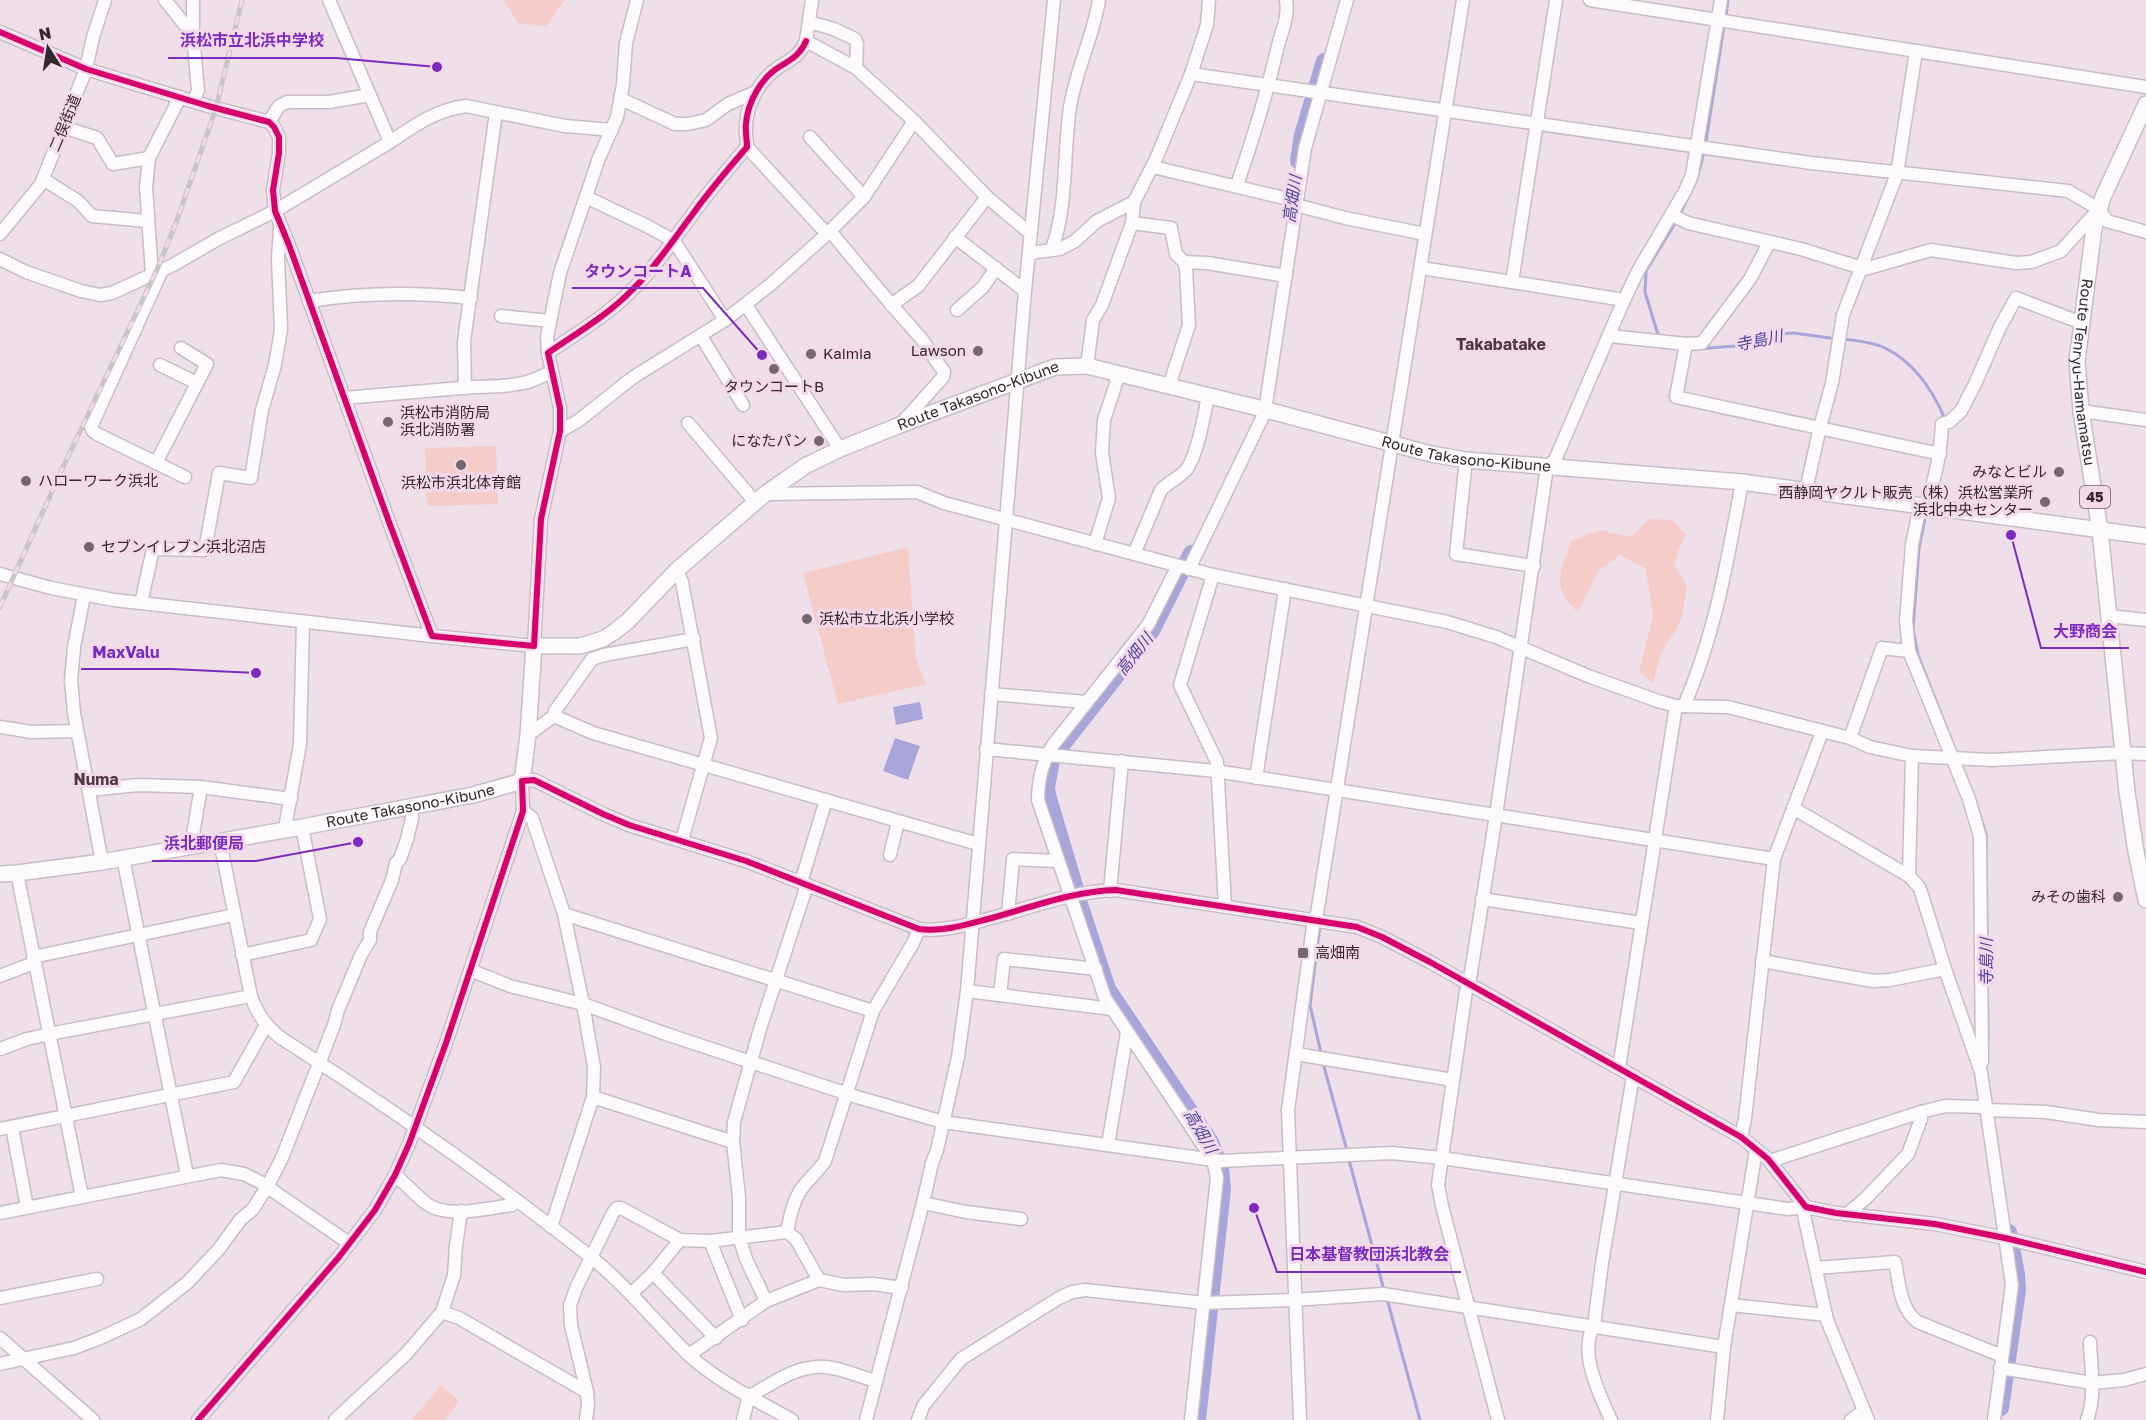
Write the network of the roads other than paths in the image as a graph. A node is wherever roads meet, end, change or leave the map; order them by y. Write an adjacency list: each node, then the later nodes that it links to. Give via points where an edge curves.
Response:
1 (105, 0): 23 (street, 二俣街道)
2 (165, 0): 19 (street)
3 (194, 0): 19 (street)
4 (329, 0): 29 (street)
5 (637, 0): 31 (street, via 626,44)
6 (812, 0): 17 (street)
7 (1054, 0): 64 (street)
8 (1099, 0): 69 (street, via 1072,97 1059,229)
9 (1209, 0): 24 (street, via 1207,25)
10 (1286, 0): 25 (street, via 1287,14)
11 (1347, 0): 28 (street)
12 (1463, 0): 34 (street)
13 (1556, 0): 38 (street)
14 (1590, 0): 16 (street)
15 (1721, 0): 16 (street)
16 (1718, 19): 21 (street); 43 (street)
17 (809, 22): 20 (street); 22 (street, via 855,39)
18 (0, 32): 23 (street)
19 (193, 35): 32 (street, via 198,90)
20 (806, 41): 22 (street); 27 (street, via 796,57 775,70)
21 (1916, 51): 26 (street); 47 (street)
22 (856, 68): 36 (street)
23 (86, 69): 30 (street); 39 (street, 二俣街道)
24 (1191, 74): 25 (street); 46 (street)
25 (1269, 85): 28 (street); 49 (street)
26 (2146, 87)
27 (756, 92): 31 (street, via 728,104 706,120 688,124 675,124); 44 (street, via 746,121)
28 (1315, 92): 34 (street); 53 (street)
29 (370, 94): 37 (street, via 329,102 288,102 279,106); 42 (street)
30 (180, 97): 32 (street); 45 (street)
31 (621, 99): 40 (street)
32 (194, 101): 37 (street)
33 (2146, 104): 55 (main road, Route Tenryu-Hamamatsu / 45)
34 (1445, 111): 38 (street); 65 (street)
35 (496, 113): 40 (street); 42 (street, via 466,106 450,108 430,115); 80 (street)
36 (915, 121): 51 (street); 52 (street)
37 (269, 122): 56 (street, via 279,137 273,190)
38 (1537, 123): 43 (street); 78 (street)
39 (63, 127): 45 (street, via 97,138 113,164); 48 (street, 二俣街道)
40 (612, 130): 50 (street)
41 (810, 137): 51 (street)
42 (390, 142): 56 (street)
43 (1698, 146): 47 (street); 57 (street)
44 (747, 147): 62 (street); 67 (street)
45 (149, 158): 58 (street)
46 (1153, 167): 49 (street); 54 (street)
47 (1897, 174): 55 (street, via 2068,191); 75 (street)
48 (43, 179): 58 (street, via 78,201 92,216); 63 (street, 二俣街道)
49 (1237, 185): 53 (street)
50 (586, 197): 67 (street); 88 (street, via 560,273)
51 (864, 197): 62 (street)
52 (987, 197): 64 (street); 66 (street)
53 (1295, 201): 65 (street, via 1346,218); 77 (street)
54 (1134, 202): 59 (street); 69 (street, via 1096,221 1075,241)
55 (2099, 209): 61 (street, via 2107,220); 75 (street, via 2061,251 2031,262 1931,250); 89 (main road, Route Tenryu-Hamamatsu / 45)
56 (275, 212): 60 (street); 76 (street)
57 (1676, 217): 68 (street); 81 (street, via 1638,271)
58 (147, 221): 76 (street)
59 (1132, 223): 72 (street, via 1172,228 1176,254); 96 (street, via 1093,320)
60 (281, 224): 82 (street); 136 (street, via 281,330 251,478 219,473 205,550 153,549)
61 (2146, 231)
62 (829, 233): 83 (street); 84 (street)
63 (0, 234)
64 (1031, 234): 70 (street)
65 (1425, 234): 74 (street)
66 (955, 237): 73 (street); 84 (street, via 918,286)
67 (674, 241): 87 (street); 94 (street, via 628,294)
68 (1769, 243): 75 (street); 92 (street, via 1750,279 1702,343)
69 (1053, 249): 70 (street)
70 (1029, 253): 79 (street)
71 (0, 259): 76 (street, via 26,273 100,295 124,289)
72 (1184, 262): 77 (street); 101 (street, via 1189,325)
73 (996, 268): 79 (street); 85 (street, via 983,287)
74 (1421, 268): 78 (street); 113 (street)
75 (1860, 268): 111 (street, via 1843,315)
76 (157, 272): 117 (street, via 91,427 97,434)
77 (1282, 276): 106 (street)
78 (1512, 282): 81 (street)
79 (1025, 291): 99 (street)
80 (471, 298): 82 (street, via 376,293); 102 (street, via 464,341)
81 (1624, 300): 91 (street)
82 (309, 301): 104 (street)
83 (746, 305): 87 (street); 114 (street)
84 (891, 305): 110 (street, via 922,340 944,374)
85 (957, 310)
86 (501, 316): 88 (street)
87 (725, 320): 90 (street)
88 (550, 321): 94 (street)
89 (2082, 323): 107 (main road, Route Tenryu-Hamamatsu / 45, via 2077,361); 115 (street, via 2016,298 1961,411 1945,423)
90 (701, 336): 105 (street); 112 (street, via 648,368 578,422)
91 (1610, 336): 92 (street); 118 (street, via 1556,460)
92 (1686, 347): 111 (street, via 1676,397)
93 (181, 348): 100 (street, via 206,362)
94 (548, 353): 97 (street)
95 (160, 365): 100 (street)
96 (1087, 366): 98 (main road, Route Takasono-Kibune); 99 (main road, Route Takasono-Kibune, via 1055,367)
97 (551, 371): 102 (street, via 538,379 507,387); 112 (street, via 560,408)
98 (1119, 374): 101 (main road, Route Takasono-Kibune); 127 (street, via 1104,420 1102,453 1109,498)
99 (1019, 381): 110 (main road, Route Takasono-Kibune); 124 (street)
100 (197, 383): 117 (street)
101 (1169, 386): 103 (main road, Route Takasono-Kibune)
102 (465, 387): 104 (street)
103 (1208, 396): 106 (main road, Route Takasono-Kibune); 128 (street, via 1186,470 1161,490)
104 (344, 398): 141 (street)
105 (743, 405)
106 (1265, 410): 113 (main road, Route Takasono-Kibune); 130 (street)
107 (2081, 411): 108 (street); 125 (main road, Route Tenryu-Hamamatsu / 45)
108 (2146, 420)
109 (688, 423): 122 (street)
110 (900, 425): 114 (main road, Route Takasono-Kibune)
111 (1820, 427): 115 (street); 121 (street)
112 (560, 431): 143 (street, via 541,519)
113 (1394, 444): 116 (main road, Route Takasono-Kibune); 137 (street)
114 (840, 449): 122 (main road, Route Takasono-Kibune, via 805,466)
115 (1940, 454): 123 (street)
116 (1466, 460): 118 (main road, Route Takasono-Kibune); 129 (street, via 1456,554)
117 (156, 463): 119 (street)
118 (1547, 467): 120 (main road, Route Takasono-Kibune); 129 (street)
119 (185, 477)
120 (1742, 482): 121 (main road, Route Takasono-Kibune); 148 (street, via 1720,600 1699,671)
121 (1806, 490): 123 (main road, Route Takasono-Kibune)
122 (760, 498): 124 (street, via 917,492); 131 (main road, Route Takasono-Kibune)
123 (1923, 505): 125 (main road, Route Takasono-Kibune); 145 (street, via 1912,545 1906,620)
124 (1007, 520): 127 (street); 146 (street)
125 (2100, 530): 126 (main road, Route Takasono-Kibune); 138 (main road, Route Tenryu-Hamamatsu / 45)
126 (2146, 536)
127 (1095, 544): 128 (street)
128 (1134, 554): 130 (street)
129 (1534, 566): 144 (street)
130 (1184, 568): 133 (street); 147 (street, via 1148,625)
131 (677, 570): 142 (street); 143 (main road, Route Takasono-Kibune, via 628,621 603,639 572,647)
132 (0, 574): 135 (street)
133 (1213, 575): 134 (street); 163 (street, via 1180,685 1212,750)
134 (1285, 589): 137 (street); 164 (street)
135 (84, 596): 136 (street); 151 (street, via 71,681)
136 (141, 603): 140 (street)
137 (1367, 606): 144 (street, via 1448,622); 168 (street)
138 (2109, 616): 139 (street); 156 (main road, Route Tenryu-Hamamatsu / 45)
139 (2146, 620)
140 (303, 622): 141 (street); 169 (street, via 300,744)
141 (432, 636): 143 (street)
142 (694, 639): 149 (street, via 592,659); 162 (street, via 711,738)
143 (534, 646): 153 (main road)
144 (1522, 647): 148 (street, via 1588,676); 174 (street)
145 (1909, 651): 154 (street, via 1882,648); 160 (street)
146 (991, 694): 147 (street); 155 (street)
147 (1086, 702): 157 (street)
148 (1680, 706): 152 (street, via 1728,707); 179 (street)
149 (554, 716): 153 (street); 162 (street, via 593,733)
150 (0, 727): 151 (street, via 32,732)
151 (77, 730): 167 (street)
152 (1822, 732): 154 (street); 172 (street)
153 (528, 735): 165 (main road)
154 (1850, 738): 159 (street, via 1870,747)
155 (986, 749): 157 (street); 181 (street)
156 (2122, 753): 158 (street); 160 (street, via 1992,760); 183 (main road, Route Tenryu-Hamamatsu / 45)
157 (1047, 754): 161 (street); 187 (street, via 1038,782 1038,800)
158 (2146, 754)
159 (1912, 756): 160 (street); 191 (street)
160 (1957, 758): 230 (street, via 1980,837)
161 (1122, 761): 163 (street); 193 (street)
162 (704, 765): 170 (street); 178 (street)
163 (1216, 771): 164 (street); 197 (street)
164 (1256, 778): 168 (street)
165 (522, 781): 171 (main road, Route Takasono-Kibune, via 493,791); 173 (street); 178 (street, via 534,780 603,814)
166 (201, 787): 167 (street, via 138,785); 169 (street); 182 (street)
167 (89, 790): 188 (street)
168 (1338, 790): 174 (street); 201 (street)
169 (291, 799): 177 (street)
170 (826, 800): 175 (street); 192 (street)
171 (412, 806): 176 (main road, Route Takasono-Kibune); 228 (street, via 400,859)
172 (1793, 808): 186 (street); 191 (street)
173 (523, 811): 198 (street, via 532,818); 211 (street)
174 (1496, 815): 179 (street); 195 (street)
175 (898, 822): 181 (street); 184 (street)
176 (302, 827): 177 (main road, Route Takasono-Kibune); 206 (street, via 320,919 311,940)
177 (285, 828): 180 (main road, Route Takasono-Kibune)
178 (682, 840): 192 (street)
179 (1655, 840): 186 (street); 202 (street)
180 (220, 841): 182 (main road, Route Takasono-Kibune); 200 (street)
181 (978, 844): 203 (street)
182 (191, 846): 185 (main road, Route Takasono-Kibune)
183 (2141, 852): 196 (main road, Route Tenryu-Hamamatsu / 45)
184 (890, 855)
185 (123, 858): 188 (main road, Route Takasono-Kibune); 205 (street)
186 (1774, 859): 208 (street)
187 (1058, 861): 194 (street); 199 (street, via 1013,859)
188 (102, 862): 189 (main road, Route Takasono-Kibune)
189 (17, 873): 190 (main road, Route Takasono-Kibune); 207 (street)
190 (0, 874)
191 (1909, 876): 210 (street, via 1919,887)
192 (804, 884): 204 (street); 213 (street)
193 (1110, 891): 194 (street); 197 (street)
194 (1070, 897): 199 (street); 209 (street)
195 (1482, 899): 202 (street); 214 (street)
196 (2146, 900)
197 (1224, 906): 201 (street)
198 (564, 914): 213 (street); 218 (street)
199 (1008, 914): 203 (street)
200 (234, 915): 205 (street); 206 (street)
201 (1318, 920): 214 (street, via 1374,933); 226 (street)
202 (1641, 923): 229 (street)
203 (971, 924): 204 (street, via 944,930); 215 (street)
204 (919, 929): 220 (street)
205 (140, 934): 207 (street); 221 (street)
206 (242, 955): 217 (street)
207 (34, 960): 212 (street); 224 (street)
208 (1762, 961): 210 (street, via 1873,981); 243 (street)
209 (1096, 969): 216 (street, via 1004,958); 219 (street)
210 (1945, 969): 230 (street)
211 (470, 970): 218 (street, via 510,986); 241 (street)
212 (0, 976)
213 (776, 981): 220 (street); 227 (street)
214 (1469, 985): 229 (street); 232 (street)
215 (967, 991): 216 (street); 239 (street)
216 (1000, 995): 219 (street)
217 (251, 996): 221 (street); 222 (street)
218 (583, 1004): 227 (street); 235 (street, via 594,1067)
219 (1112, 1009): 223 (street)
220 (873, 1011): 233 (street)
221 (154, 1015): 224 (street); 234 (street)
222 (266, 1025): 228 (street); 234 (street, via 234,1082)
223 (1127, 1032): 245 (street); 249 (street)
224 (49, 1034): 225 (street); 238 (street)
225 (0, 1049)
226 (1296, 1054): 232 (street); 248 (street, via 1289,1090)
227 (751, 1061): 233 (street); 244 (street, via 737,1106)
228 (319, 1062): 241 (street); 254 (street)
229 (1619, 1068): 231 (street)
230 (1981, 1072): 236 (street)
231 (1633, 1076): 243 (street); 253 (street)
232 (1453, 1080): 247 (street)
233 (846, 1092): 239 (street); 266 (street, via 825,1161 801,1189)
234 (171, 1096): 238 (street); 251 (street)
235 (593, 1097): 244 (street); 265 (street)
236 (1988, 1109): 237 (street, via 1945,1106); 240 (street); 268 (street)
237 (1921, 1112): 250 (street); 263 (street, via 1908,1154)
238 (65, 1116): 242 (street); 255 (street)
239 (944, 1122): 245 (street); 257 (street)
240 (2146, 1122)
241 (415, 1127): 252 (street); 256 (street)
242 (6, 1128): 259 (street)
243 (1741, 1137): 246 (street)
244 (733, 1142): 267 (street)
245 (1108, 1145): 249 (street)
246 (1756, 1150): 250 (street); 258 (street)
247 (1442, 1158): 248 (street, via 1391,1153); 253 (street); 285 (street, via 1440,1196)
248 (1288, 1159): 249 (street); 281 (street)
249 (1216, 1160): 283 (street)
250 (1770, 1161): 260 (street)
251 (187, 1175): 254 (street, via 231,1170); 255 (street)
252 (395, 1175): 261 (street, via 428,1204 444,1211); 271 (street, via 375,1210)
253 (1614, 1184): 258 (street); 289 (street)
254 (267, 1187): 271 (street); 295 (street, via 205,1264 151,1312 74,1348)
255 (82, 1197): 259 (street)
256 (517, 1201): 261 (street, via 512,1205); 265 (street)
257 (923, 1203): 264 (street); 278 (street)
258 (1748, 1204): 260 (street); 284 (street)
259 (27, 1207): 262 (street)
260 (1806, 1207): 263 (street); 273 (street, via 1804,1215)
261 (460, 1211): 286 (street, via 454,1275)
262 (0, 1213)
263 (1847, 1214): 268 (street, via 1917,1221)
264 (1020, 1219)
265 (551, 1227): 272 (street)
266 (787, 1232): 267 (street); 277 (street, via 796,1239)
267 (739, 1237): 270 (street); 282 (street)
268 (2009, 1239): 274 (street); 297 (street, via 2012,1285)
269 (680, 1240): 270 (street); 272 (street, via 617,1208); 275 (street)
270 (710, 1241): 288 (street)
271 (349, 1243): 305 (street)
272 (592, 1258): 279 (street); 301 (street, via 572,1296 569,1312)
273 (1816, 1268): 287 (street); 297 (street, via 1895,1262 1910,1317)
274 (2146, 1272)
275 (653, 1273): 279 (street); 291 (street)
276 (97, 1279): 280 (street)
277 (819, 1280): 278 (street); 282 (street)
278 (902, 1288): 299 (street)
279 (632, 1294): 294 (street)
280 (0, 1298)
281 (1294, 1300): 283 (street); 285 (street, via 1383,1294); 313 (street)
282 (766, 1301): 288 (street)
283 (1208, 1303): 311 (street, via 1095,1290 1072,1292 961,1359 923,1406); 312 (street)
284 (1731, 1305): 287 (street); 293 (street)
285 (1470, 1307): 289 (street); 314 (street)
286 (442, 1311): 301 (street); 306 (street, via 406,1354)
287 (1826, 1316): 303 (street)
288 (742, 1320): 291 (street)
289 (1594, 1326): 293 (street); 315 (street, via 1589,1335 1589,1355)
290 (0, 1338): 295 (street)
291 (716, 1338): 294 (street)
292 (2090, 1342): 300 (street)
293 (1724, 1347): 316 (street)
294 (689, 1355): 302 (street)
295 (22, 1359): 296 (street); 304 (street)
296 (0, 1364)
297 (2004, 1366): 300 (street); 318 (street)
298 (2146, 1374): 300 (street)
299 (876, 1381): 302 (street, via 825,1367 792,1373); 310 (street)
300 (2092, 1383): 319 (street)
301 (586, 1392): 307 (street)
302 (749, 1395): 308 (street); 309 (street)
303 (1866, 1416): 317 (street)
304 (93, 1420)
305 (198, 1420)
306 (335, 1420)
307 (586, 1420)
308 (742, 1420)
309 (792, 1420)
310 (866, 1420)
311 (918, 1420)
312 (1191, 1420)
313 (1300, 1420)
314 (1498, 1420)
315 (1611, 1420)
316 (1717, 1420)
317 (1851, 1420)
318 (1994, 1420)
319 (2087, 1420)

